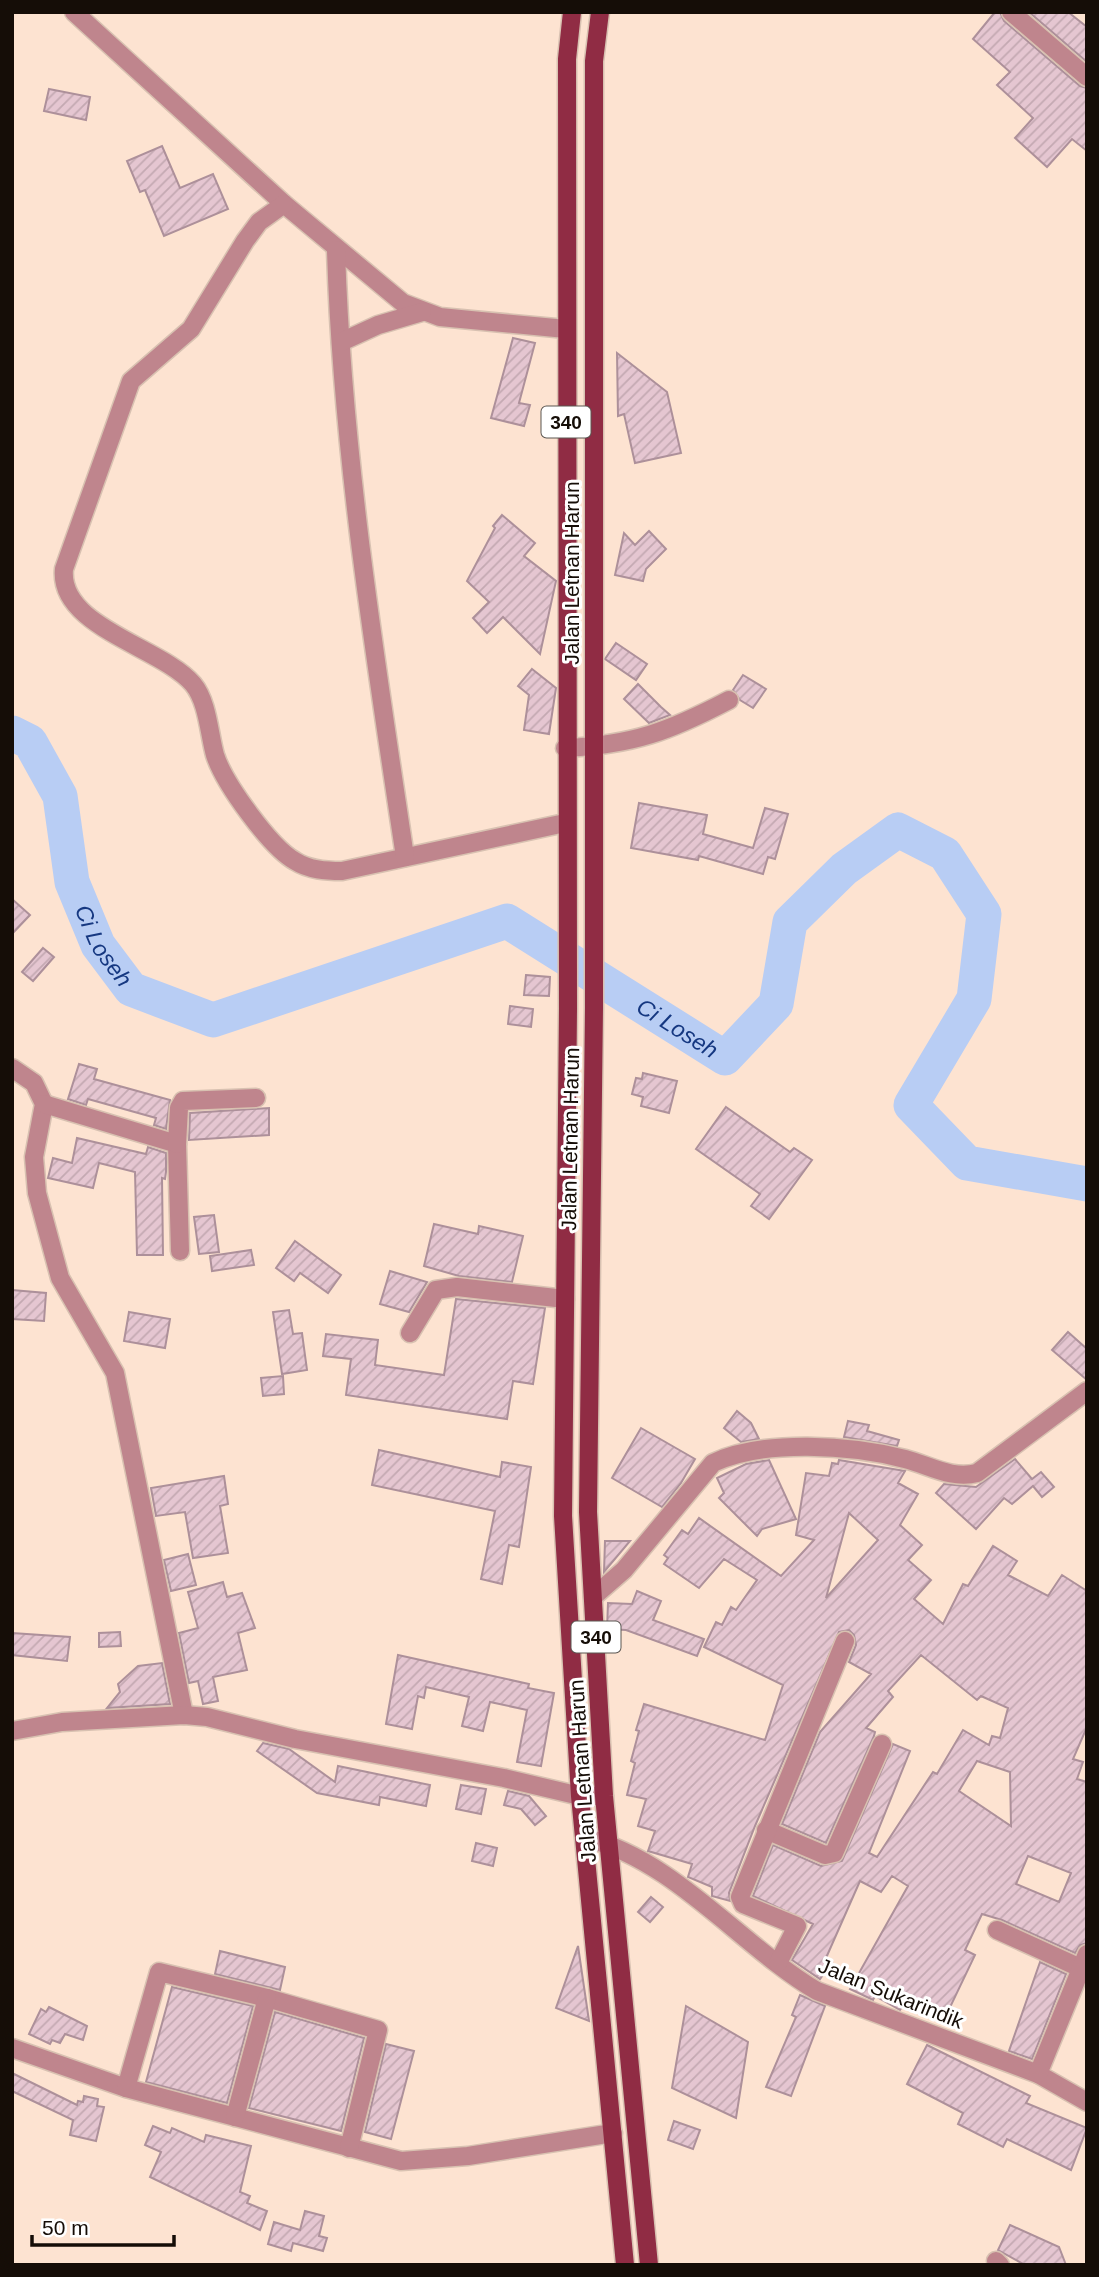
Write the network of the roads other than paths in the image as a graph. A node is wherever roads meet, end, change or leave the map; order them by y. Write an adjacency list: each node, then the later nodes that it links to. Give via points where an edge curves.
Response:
1 (74, 12): 8 (street)
2 (572, 12): 6 (main road, Jalan Letnan Harun / 340)
3 (600, 12): 7 (main road, Jalan Letnan Harun / 340)
4 (1011, 12): 5 (street)
5 (1087, 77)
6 (566, 119): 7 (main road); 11 (main road, Jalan Letnan Harun / 340)
7 (594, 120): 14 (main road, Jalan Letnan Harun / 340)
8 (284, 204): 9 (street); 17 (street, via 259,222 191,330 131,381 63,580 65,593 82,612 192,683 228,783 285,854 325,871)
9 (336, 250): 10 (street, via 386,292); 12 (street)
10 (422, 312): 11 (street); 12 (street)
11 (566, 329): 15 (main road, Jalan Letnan Harun / 340)
12 (341, 342): 17 (street, via 365,591)
13 (729, 700): 14 (street, via 677,728)
14 (592, 747): 15 (street); 26 (main road, Jalan Letnan Harun / 340, via 588,1511)
15 (565, 748): 16 (main road, Jalan Letnan Harun / 340)
16 (565, 827): 17 (street); 23 (main road, Jalan Letnan Harun / 340)
17 (405, 858)
18 (12, 1068): 20 (street, via 34,1083)
19 (256, 1098): 21 (street, via 183,1101)
20 (44, 1104): 21 (street); 28 (street, via 34,1157 37,1194 60,1278 115,1373)
21 (177, 1144): 22 (street)
22 (180, 1251)
23 (565, 1299): 24 (street, via 457,1287 436,1290); 32 (main road, Jalan Letnan Harun / 340, via 563,1516)
24 (410, 1333)
25 (1087, 1391): 26 (street, via 970,1475 847,1449 796,1448 725,1457 713,1463 624,1570)
26 (593, 1597): 31 (main road, Jalan Letnan Harun / 340)
27 (845, 1641): 33 (street)
28 (184, 1715): 29 (street, via 62,1722); 32 (street)
29 (12, 1731)
30 (882, 1744): 33 (street, via 834,1853 825,1855)
31 (604, 1796): 32 (street); 35 (main road, Jalan Letnan Harun / 340)
32 (580, 1797): 34 (main road, Jalan Letnan Harun / 340)
33 (766, 1830): 37 (street, via 740,1897 743,1904 797,1927)
34 (586, 1838): 35 (street, Jalan Sukarindik); 45 (main road, Jalan Letnan Harun / 340)
35 (609, 1844): 37 (street, Jalan Sukarindik, via 719,1914); 48 (main road, Jalan Letnan Harun / 340)
36 (997, 1930): 38 (street)
37 (778, 1963): 41 (street, Jalan Sukarindik, via 817,1991)
38 (1084, 1964): 41 (street)
39 (267, 1998): 42 (street, via 159,1972); 44 (street); 46 (street, via 378,2030)
40 (12, 2048): 42 (street)
41 (1038, 2074): 43 (street, Jalan Sukarindik)
42 (126, 2088): 44 (street)
43 (1087, 2102)
44 (235, 2117): 46 (street)
45 (613, 2133): 46 (street, via 468,2156 401,2161); 47 (main road, Jalan Letnan Harun / 340)
46 (349, 2148)
47 (625, 2265)
48 (649, 2265)

